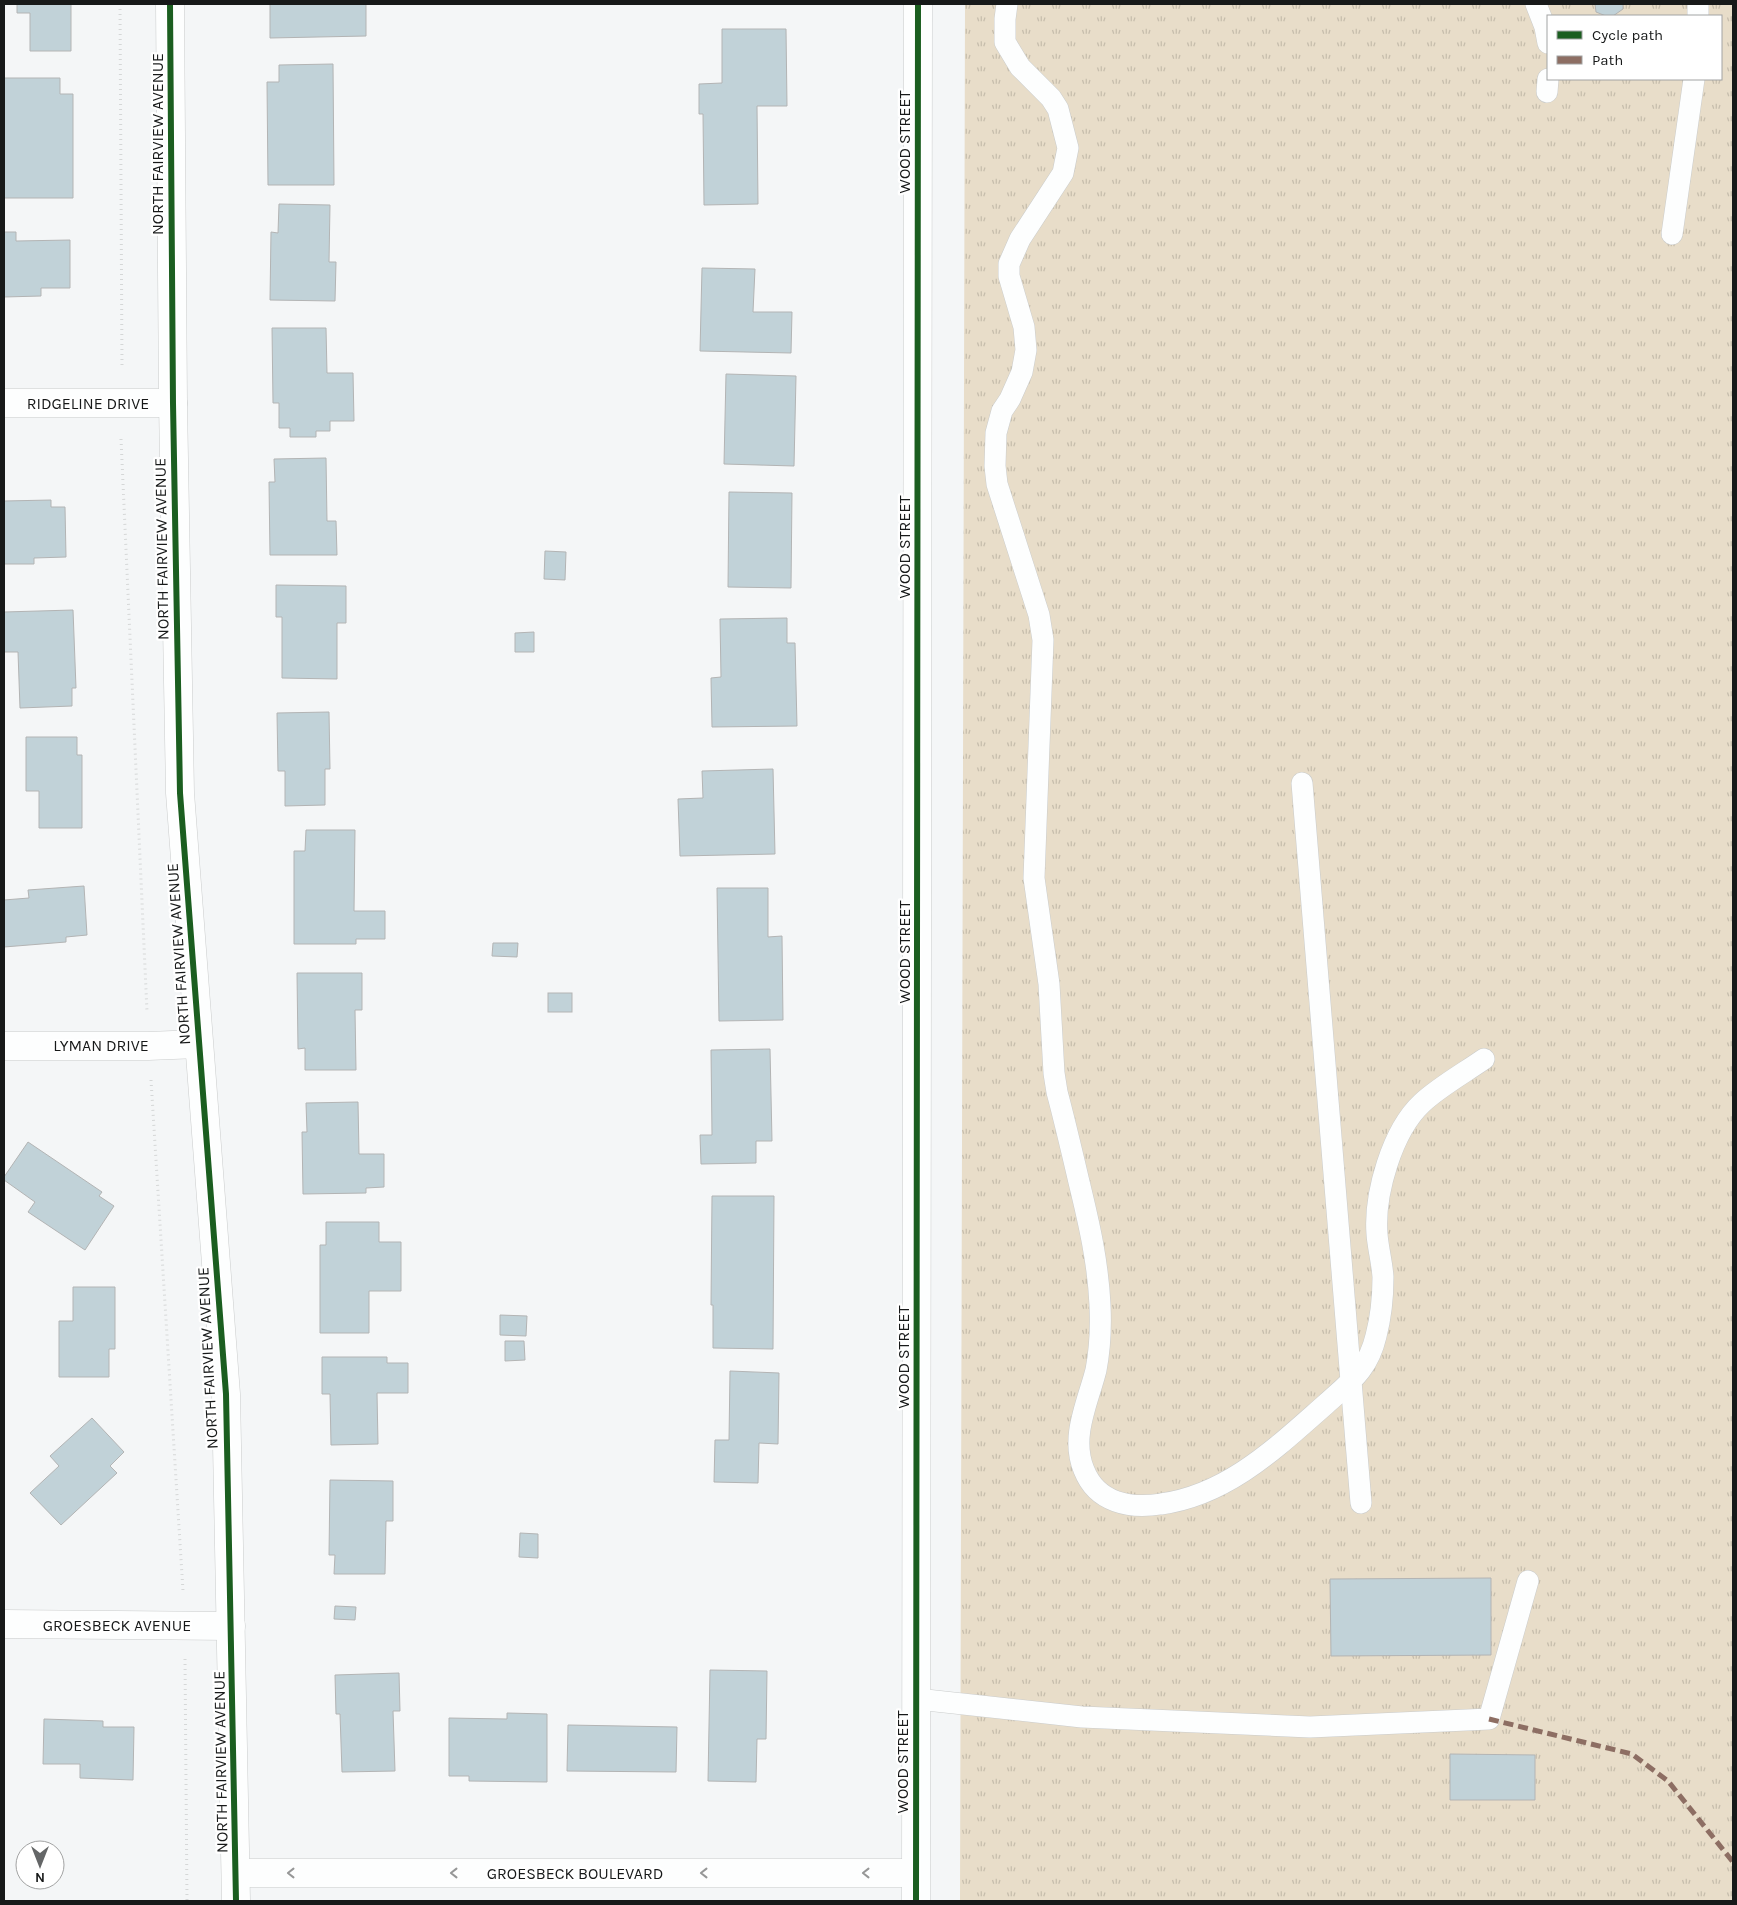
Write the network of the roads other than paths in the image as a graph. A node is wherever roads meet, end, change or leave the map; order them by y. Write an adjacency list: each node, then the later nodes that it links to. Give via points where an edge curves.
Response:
1 (170, 4): 9 (street, NORTH FAIRVIEW AVENUE)
2 (918, 4): 19 (street, WOOD STREET)
3 (1007, 4): 14 (lane, via 1005,42 1020,67 1058,109 1068,148 1063,173 1020,240 1009,264 1026,350 1022,372 1000,417 995,466 1001,500 1039,616 1043,640 1034,878 1049,984 1054,1073 1096,1255 1100,1305 1098,1353 1078,1442 1084,1470 1106,1497 1125,1505 1148,1506 1181,1501 1213,1488 1264,1458)
4 (1536, 4): 5 (lane)
5 (1547, 38)
6 (1694, 80): 7 (lane)
7 (1672, 234)
8 (4, 403): 9 (street, RIDGELINE DRIVE)
9 (173, 403): 11 (street, NORTH FAIRVIEW AVENUE, via 180,793)
10 (1302, 783): 14 (lane)
11 (198, 1044): 12 (street, LYMAN DRIVE); 18 (street, NORTH FAIRVIEW AVENUE, via 226,1394)
12 (4, 1046)
13 (1484, 1059): 14 (lane, via 1421,1104 1406,1124 1386,1165 1376,1220 1382,1275 1380,1319 1367,1364)
14 (1352, 1382): 15 (lane)
15 (1361, 1503)
16 (1528, 1581): 19 (lane, via 1488,1719 1310,1727 1082,1717)
17 (4, 1624): 18 (street, GROESBECK AVENUE)
18 (231, 1626): 20 (street, NORTH FAIRVIEW AVENUE)
19 (917, 1699): 21 (street, WOOD STREET)
20 (236, 1873): 21 (street, GROESBECK BOULEVARD, one-way to 20); 22 (street, NORTH FAIRVIEW AVENUE)
21 (915, 1873): 23 (street, WOOD STREET)
22 (236, 1901)
23 (916, 1901)

